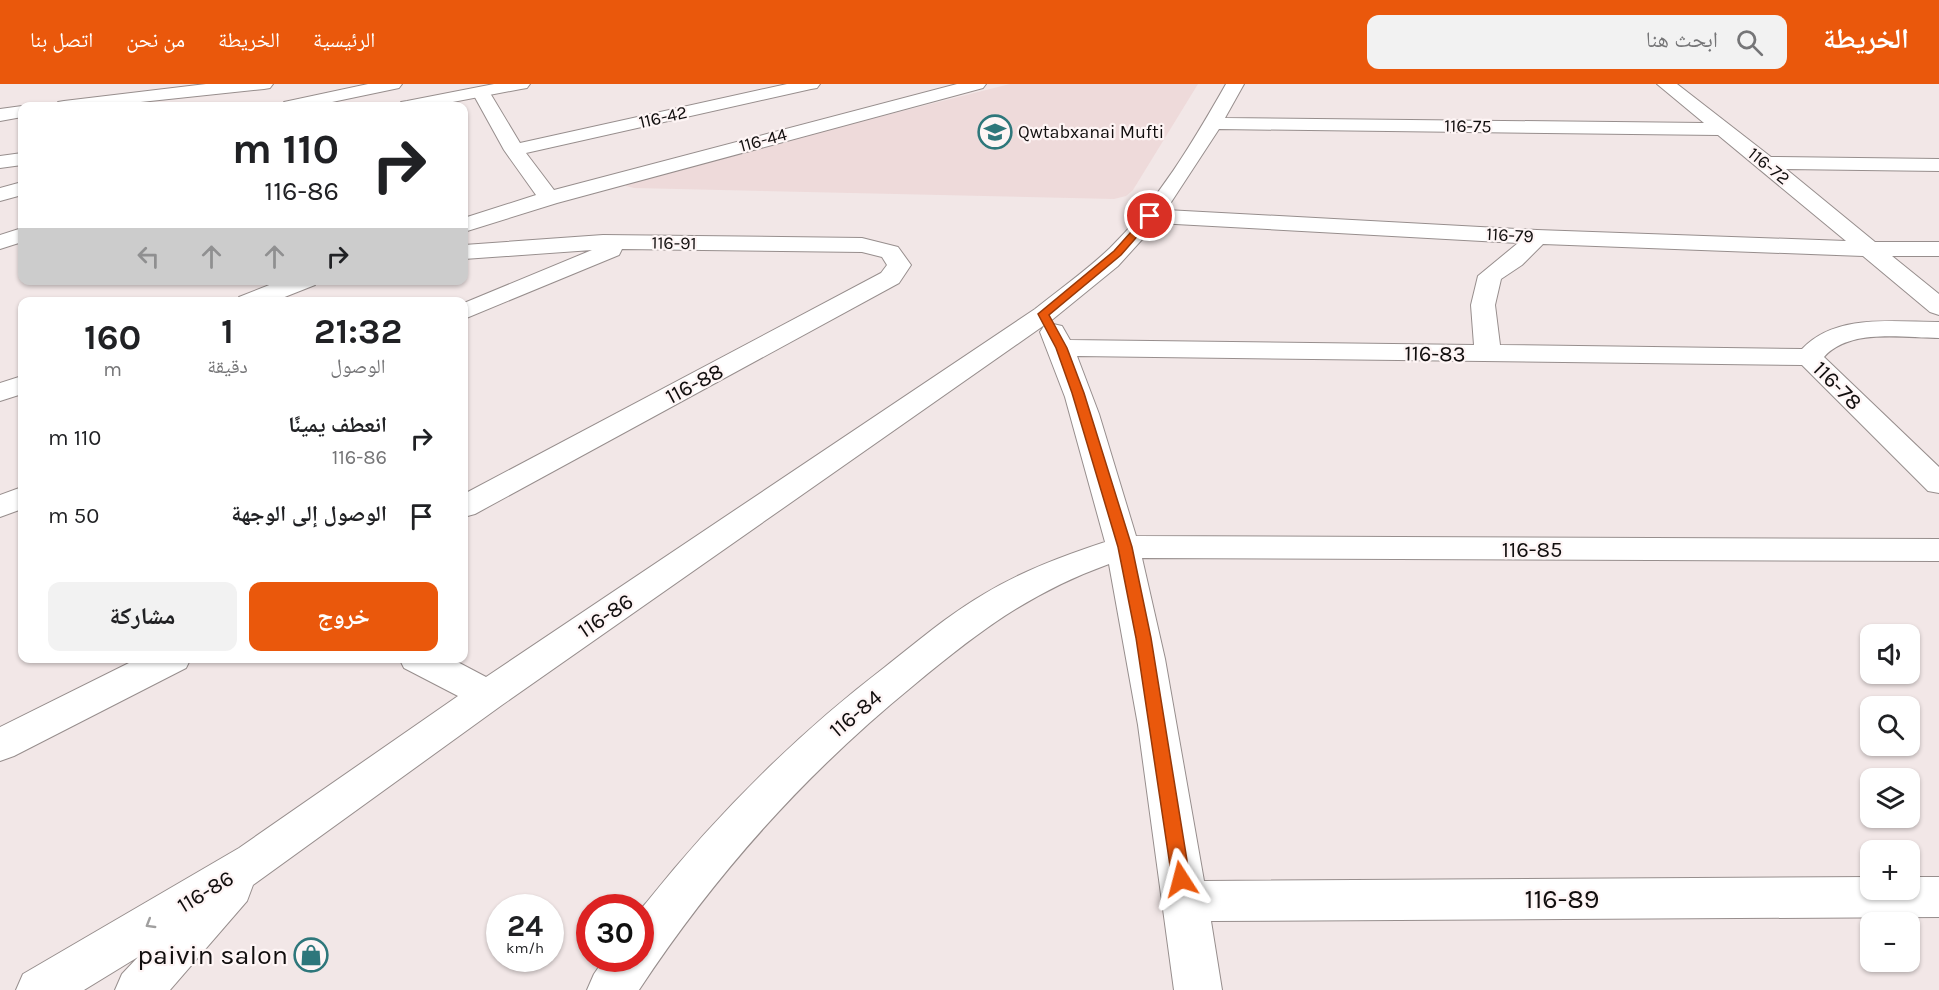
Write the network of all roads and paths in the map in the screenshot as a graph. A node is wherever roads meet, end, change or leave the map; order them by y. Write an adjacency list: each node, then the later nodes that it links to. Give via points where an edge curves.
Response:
1 (264, 84): 11 (street)
2 (385, 84): 3 (street)
3 (392, 84): 12 (street)
4 (500, 84): 10 (street)
5 (521, 84): 10 (street)
6 (811, 84): 19 (street, 116-42)
7 (977, 84): 30 (street, 116-44)
8 (1235, 84): 17 (street, 116-86)
9 (1666, 84): 18 (street, 116-72)
10 (481, 92): 13 (street); 14 (street); 19 (street)
11 (96, 102)
12 (309, 102)
13 (427, 102)
14 (457, 102)
15 (18, 113): 16 (street)
16 (0, 115)
17 (1213, 123): 18 (street, 116-75); 33 (street, 116-86)
18 (1723, 129): 22 (street, 116-72)
19 (514, 150): 30 (street)
20 (18, 160): 21 (street)
21 (0, 162)
22 (1766, 163): 23 (street); 40 (street, 116-72)
23 (1939, 165)
24 (18, 166): 25 (street)
25 (0, 171)
26 (18, 187): 28 (street)
27 (18, 188): 29 (street)
28 (0, 190)
29 (0, 195)
30 (549, 198): 34 (street, 116-44)
31 (18, 208): 32 (street)
32 (0, 212)
33 (1150, 216): 36 (street, 116-79); 47 (street, 116-86, via 1118,253)
34 (468, 224)
35 (18, 236): 37 (street)
36 (1537, 237): 40 (street, 116-79); 50 (street, via 1514,260 1490,276 1483,305)
37 (0, 242)
38 (630, 242): 39 (street, 116-91, via 862,244); 42 (street, 116-91); 46 (street)
39 (884, 249): 56 (street, 116-88, via 898,259 899,266 890,278)
40 (1871, 249): 41 (street, 116-79); 45 (street, 116-72)
41 (1939, 249)
42 (468, 252)
43 (293, 285): 44 (street)
44 (261, 297)
45 (1939, 307)
46 (468, 310)
47 (1044, 314): 49 (street); 62 (street, 116-86)
48 (1939, 330): 51 (street, 116-78, via 1859,330 1823,342)
49 (1061, 348): 50 (street, 116-83); 58 (street)
50 (1488, 354): 51 (street, 116-83)
51 (1809, 357): 54 (street, 116-78)
52 (18, 386): 53 (street)
53 (0, 393)
54 (1939, 484)
55 (18, 499): 57 (street)
56 (468, 505)
57 (0, 507)
58 (1125, 547): 59 (street, 116-85); 66 (street, via 1144,638); 67 (street, 116-84, via 1046,577 991,606 842,722 759,802)
59 (1939, 550)
60 (163, 663): 63 (street)
61 (427, 663): 62 (street)
62 (488, 695): 64 (street, 116-86)
63 (0, 745)
64 (255, 861): 69 (street, 116-86, one-way to 69); 70 (street)
65 (1939, 897): 66 (street, 116-89)
66 (1184, 901): 72 (street)
67 (654, 928)
68 (623, 972): 71 (street)
69 (40, 990)
70 (139, 990)
71 (611, 990)
72 (1198, 990)

